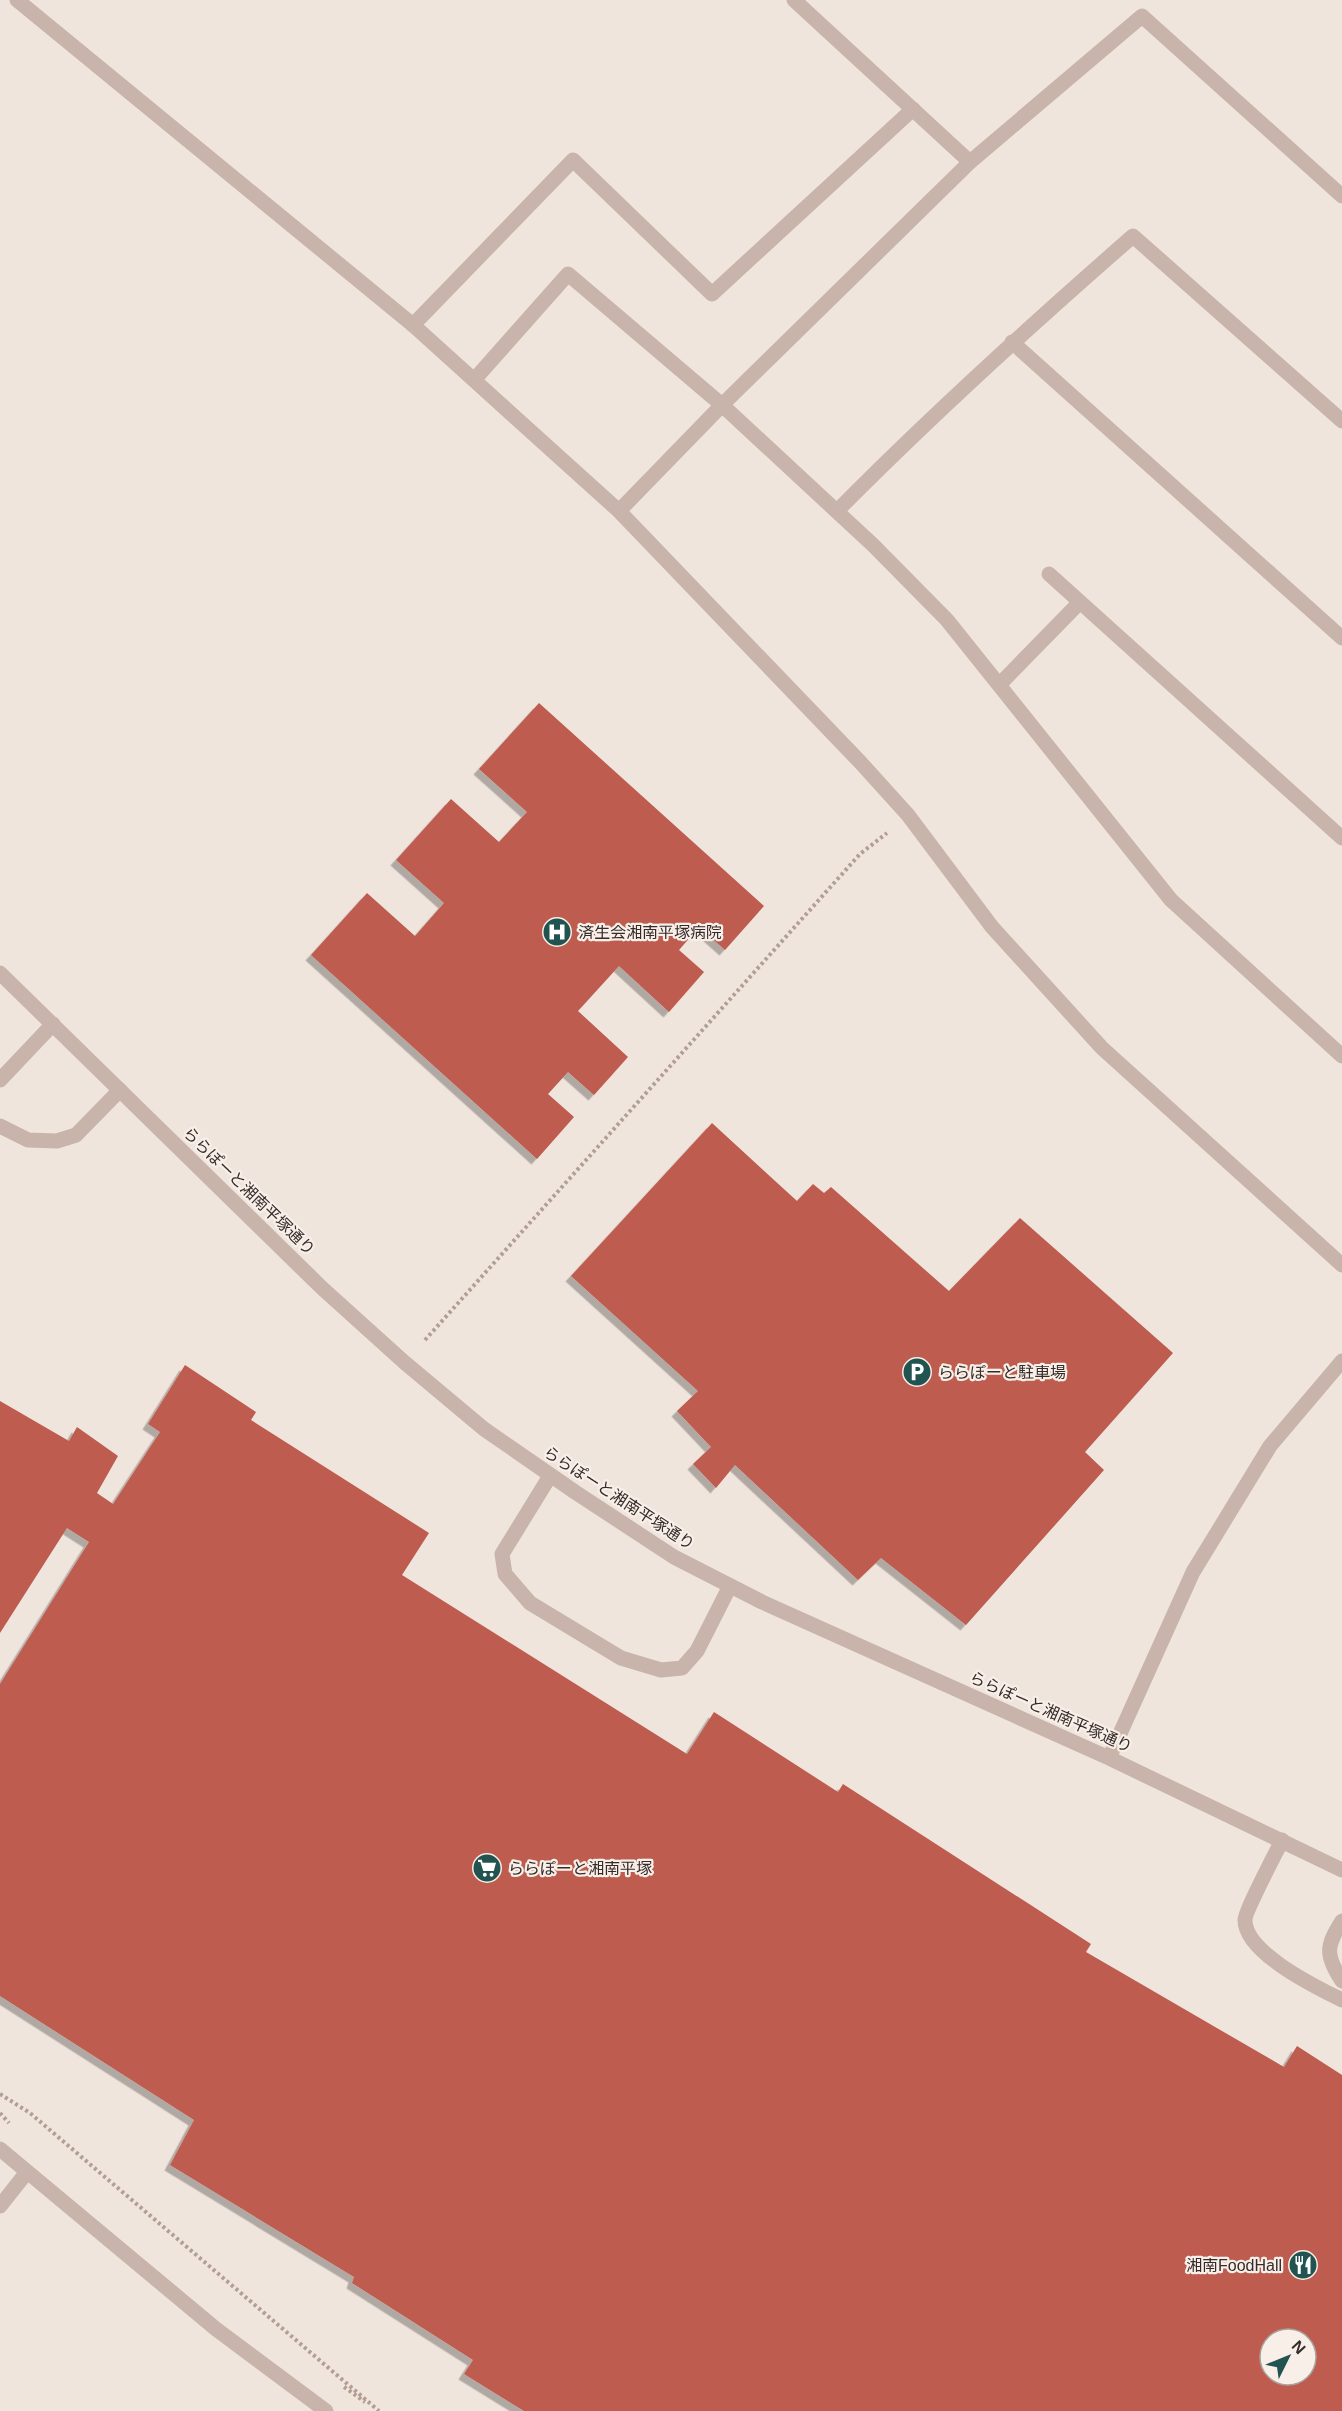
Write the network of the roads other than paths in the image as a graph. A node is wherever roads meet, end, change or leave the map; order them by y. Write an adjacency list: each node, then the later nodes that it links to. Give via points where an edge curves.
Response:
1 (17, 0): 6 (street)
2 (794, 0): 3 (street)
3 (913, 109): 4 (street); 6 (street, via 712,294 573,160)
4 (970, 162): 5 (street, via 1142,16); 9 (street)
5 (1342, 196)
6 (413, 325): 8 (street)
7 (1012, 342): 10 (street, via 1133,236); 12 (street); 15 (street)
8 (474, 380): 9 (street, via 568,274); 11 (street)
9 (722, 405): 11 (street); 12 (street)
10 (1342, 422)
11 (619, 511): 24 (street, via 908,815 992,927 1102,1048)
12 (837, 511): 16 (street, via 947,620)
13 (1049, 574): 14 (street)
14 (1080, 602): 16 (street); 17 (street)
15 (1342, 638)
16 (999, 684): 20 (street, via 1171,900)
17 (1342, 838)
18 (0, 973): 19 (street, ららぽーと湘南平塚通り)
19 (53, 1024): 21 (street); 22 (street, ららぽーと湘南平塚通り)
20 (1342, 1056)
21 (0, 1080)
22 (120, 1090): 23 (street, via 76,1135 57,1141 28,1140); 26 (street, ららぽーと湘南平塚通り, via 322,1288 404,1362 484,1429)
23 (0, 1126)
24 (1342, 1265)
25 (1342, 1361): 28 (street, via 1270,1446 1193,1572)
26 (550, 1476): 27 (street, ららぽーと湘南平塚通り, via 674,1557); 27 (street, via 502,1554 505,1574 530,1603 621,1658 661,1670 682,1668 697,1651)
27 (730, 1586): 28 (street, ららぽーと湘南平塚通り)
28 (1109, 1758): 29 (street, ららぽーと湘南平塚通り)
29 (1282, 1840): 30 (street, ららぽーと湘南平塚通り); 33 (street, via 1245,1919 1249,1935 1256,1946 1308,1983)
30 (1342, 1870)
31 (1342, 1921): 32 (street, via 1329,1940 1329,1960)
32 (1342, 1981)
33 (1342, 2000)
34 (0, 2149): 35 (street)
35 (27, 2172): 36 (street); 37 (street, via 216,2329)
36 (0, 2206)
37 (326, 2411)

